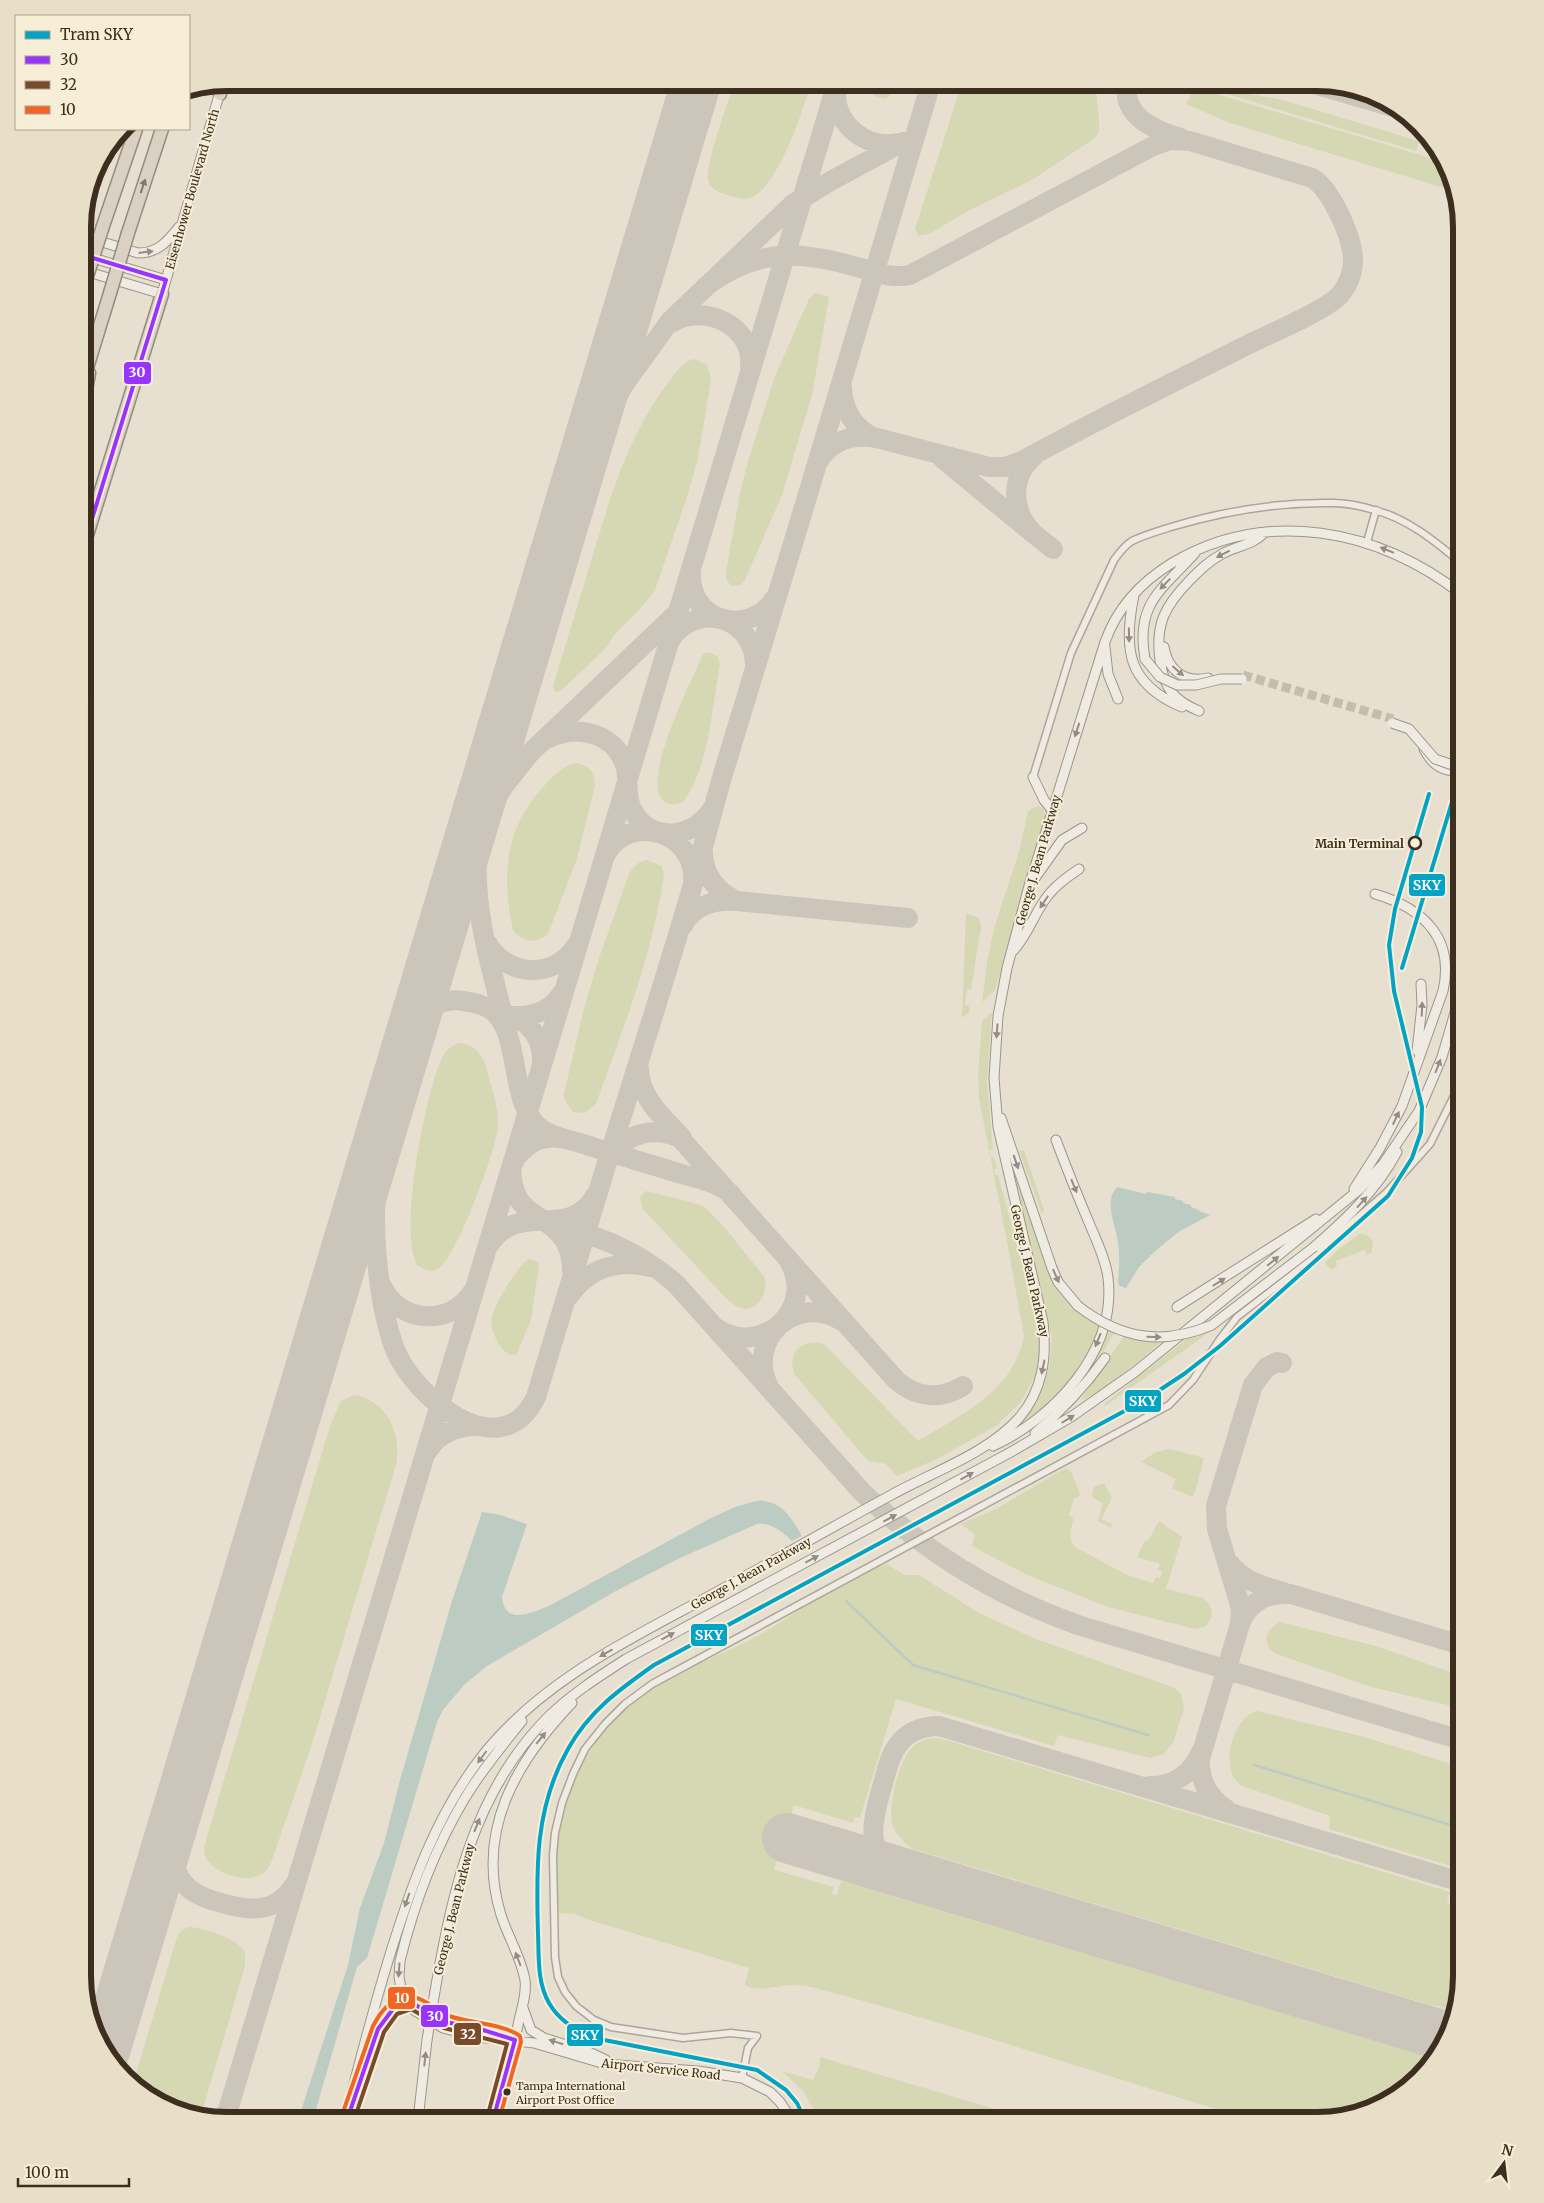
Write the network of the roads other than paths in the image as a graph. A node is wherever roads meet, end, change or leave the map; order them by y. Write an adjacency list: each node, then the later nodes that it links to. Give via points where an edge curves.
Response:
1 (220, 92): 4 (street, Eisenhower Boulevard North)
2 (136, 130): 7 (highway, bridge)
3 (162, 130): 11 (highway, one-way to 3, bridge)
4 (182, 222): 5 (street, one-way to 4, via 146,253 161,247); 9 (street, Eisenhower Boulevard North)
5 (92, 239)
6 (92, 258): 9 (street)
7 (92, 263)
8 (92, 273): 10 (street)
9 (166, 280): 10 (street, Eisenhower Boulevard North)
10 (162, 294): 15 (highway)
11 (93, 353): 12 (highway); 13 (highway)
12 (92, 356)
13 (92, 359)
14 (1376, 510): 17 (street); 19 (street, via 1414,528); 27 (street, via 1317,503 1226,512 1149,534 1120,550 1071,653)
15 (92, 520)
16 (1265, 532): 17 (street, George J. Bean Parkway, via 1314,532); 18 (street, George J. Bean Parkway, via 1230,538); 22 (street, one-way to 22, via 1257,541 1230,550 1206,564)
17 (1367, 542): 20 (street, George J. Bean Parkway, one-way to 17, via 1406,558)
18 (1199, 549): 21 (street, George J. Bean Parkway, via 1152,576); 22 (street, bridge, via 1162,585 1151,603 1142,639 1145,659 1160,677 1177,685 1243,677 1197,680 1188,679 1174,670 1166,658 1164,646)
19 (1453, 556)
20 (1453, 587)
21 (1134, 593): 22 (street, one-way to 22, via 1128,637 1132,664 1149,688 1166,700 1199,712 1174,697 1162,671 1161,623 1168,604); 23 (street, George J. Bean Parkway, via 1117,615)
22 (1176, 594)
23 (1104, 642): 24 (street, via 1108,674); 28 (street, George J. Bean Parkway, one-way to 28)
24 (1118, 699)
25 (1393, 721): 26 (street, bridge, via 1409,729 1435,759)
26 (1453, 766)
27 (1033, 777): 28 (street, via 1041,796)
28 (1052, 810): 31 (street, George J. Bean Parkway)
29 (1082, 828): 31 (street, via 1062,840)
30 (1079, 869): 33 (street, one-way to 33, via 1053,890 1022,941)
31 (1029, 886): 33 (street, George J. Bean Parkway)
32 (1375, 894): 36 (street, via 1400,903 1424,920 1443,946 1447,975)
33 (1011, 952): 37 (street, George J. Bean Parkway, one-way to 37, via 998,1016)
34 (1421, 984): 36 (street, one-way to 34, via 1422,1005)
35 (1453, 1021): 39 (street, George J. Bean Parkway, one-way to 35)
36 (1414, 1069): 41 (street, one-way to 36, via 1391,1129)
37 (995, 1099): 39 (street, one-way to 39, bridge, via 1058,1282 1078,1306 1094,1318 1111,1327 1151,1337 1192,1333 1212,1324 1314,1247 1375,1186); 45 (street, George J. Bean Parkway, one-way to 45, via 1002,1151 1043,1322 1044,1366 1030,1402 1018,1419 990,1442)
38 (1453, 1101): 52 (street, via 1430,1144 1386,1193 1237,1317 1193,1380 1169,1405 652,1684 619,1710 586,1749 562,1803 555,1833 555,1957 561,1985 585,2014 611,2027 683,2038 731,2033 757,2036 748,2048)
39 (1419, 1111): 41 (street, George J. Bean Parkway, via 1383,1164)
40 (1056, 1140): 45 (street, one-way to 45, via 1104,1261 1109,1297 1101,1335 1081,1374 1040,1417 995,1445)
41 (1343, 1203): 42 (street, one-way to 41); 44 (street, George J. Bean Parkway, one-way to 41, via 1071,1418 1135,1372)
42 (1177, 1307)
43 (1105, 1358): 44 (street, via 1085,1386 1062,1409)
44 (1011, 1452): 46 (street, George J. Bean Parkway, one-way to 44)
45 (958, 1461): 47 (street, George J. Bean Parkway, one-way to 47, via 612,1649)
46 (626, 1659): 49 (street, one-way to 46, via 525,1980 501,1915 494,1874 494,1848 503,1807 516,1775 553,1722 595,1682); 55 (street, George J. Bean Parkway, one-way to 46, bridge, via 443,1943 467,1848 494,1788 529,1737 548,1717 597,1677)
47 (554, 1686): 48 (street, one-way to 48, via 493,1758 449,1827 433,1861 404,1944 399,1977); 53 (street, George J. Bean Parkway, one-way to 53, via 486,1752 446,1810 430,1841 403,1912)
48 (404, 2004): 50 (street, Airport Service Road, via 418,2005 446,2022); 54 (street, via 393,2008 378,2030)
49 (523, 2006): 50 (street); 51 (street, one-way to 49, via 531,2030)
50 (515, 2040): 51 (street, Airport Service Road); 56 (street)
51 (618, 2066): 52 (street, Airport Service Road, via 698,2071)
52 (742, 2078): 57 (street, Airport Service Road, via 770,2092)
53 (348, 2111)
54 (349, 2111)
55 (419, 2111)
56 (495, 2111)
57 (786, 2112)

